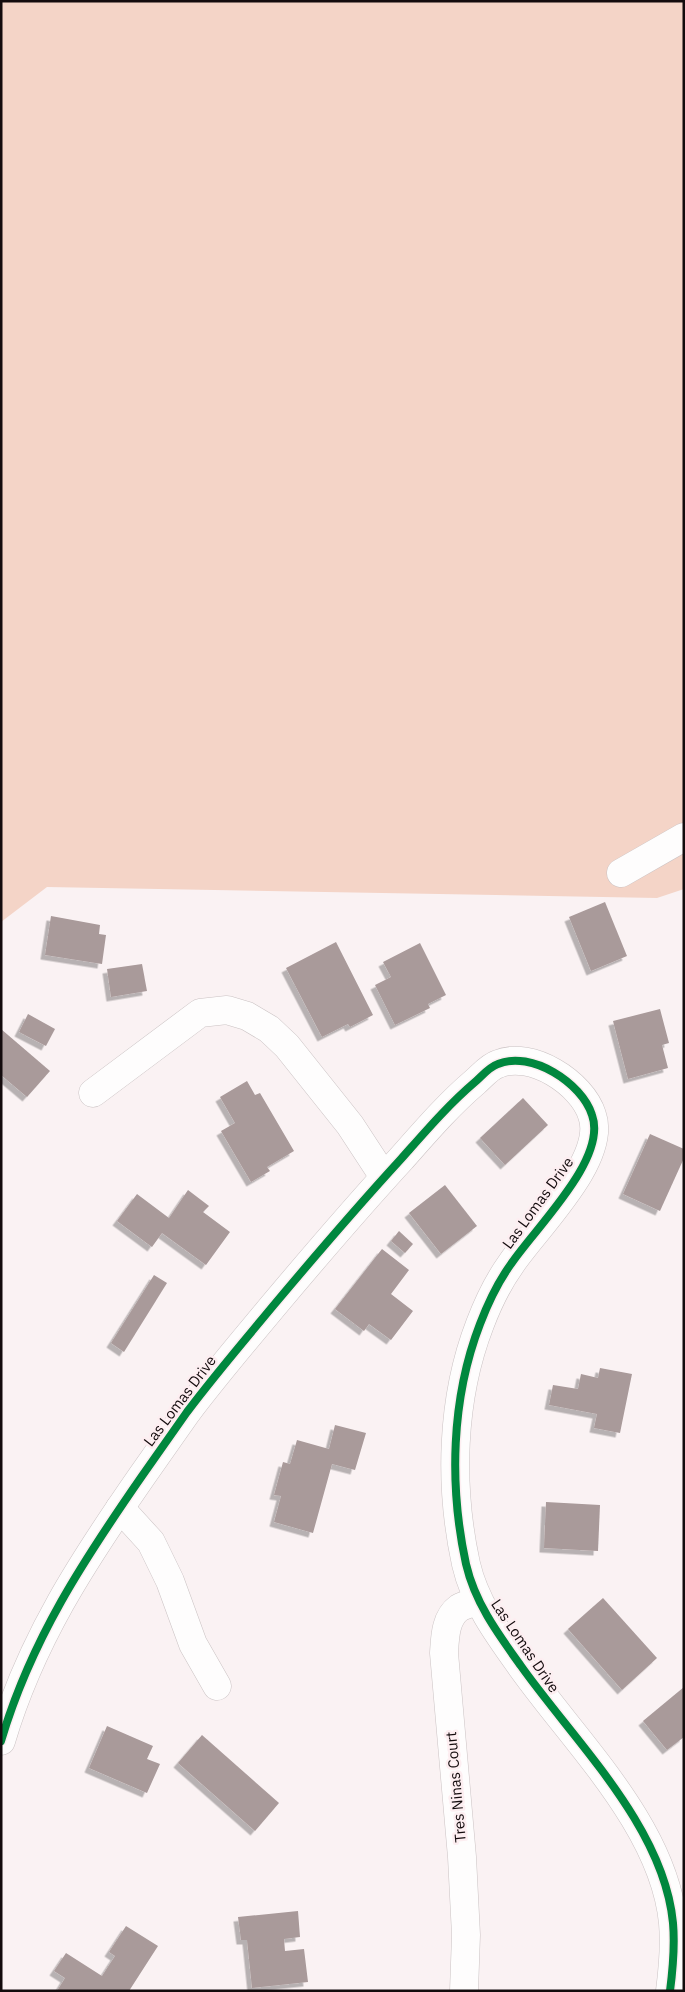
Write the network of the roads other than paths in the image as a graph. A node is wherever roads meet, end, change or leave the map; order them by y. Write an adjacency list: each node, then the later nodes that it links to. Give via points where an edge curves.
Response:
1 (684, 837): 2 (street)
2 (621, 874)
3 (93, 1093): 4 (street, via 200,1014 227,1010 269,1029 287,1046 350,1125)
4 (384, 1177): 5 (street, Las Lomas Drive, via 296,1278 188,1411); 6 (street, Las Lomas Drive, via 456,1099 497,1064 517,1060 544,1067 582,1097 595,1121 588,1157 566,1192 510,1265 488,1304 468,1360 456,1428 456,1492 461,1539)
5 (120, 1508): 7 (street, via 151,1542 170,1581 193,1644); 8 (street, Las Lomas Drive, via 48,1622 25,1672)
6 (478, 1601): 9 (street, Tres Ninas Court, via 459,1608 450,1618 444,1653 462,1857 466,1935); 10 (street, Las Lomas Drive, via 548,1704 585,1749 641,1829 667,1890 673,1921)
7 (217, 1686)
8 (1, 1741)
9 (464, 1991)
10 (670, 1991)

